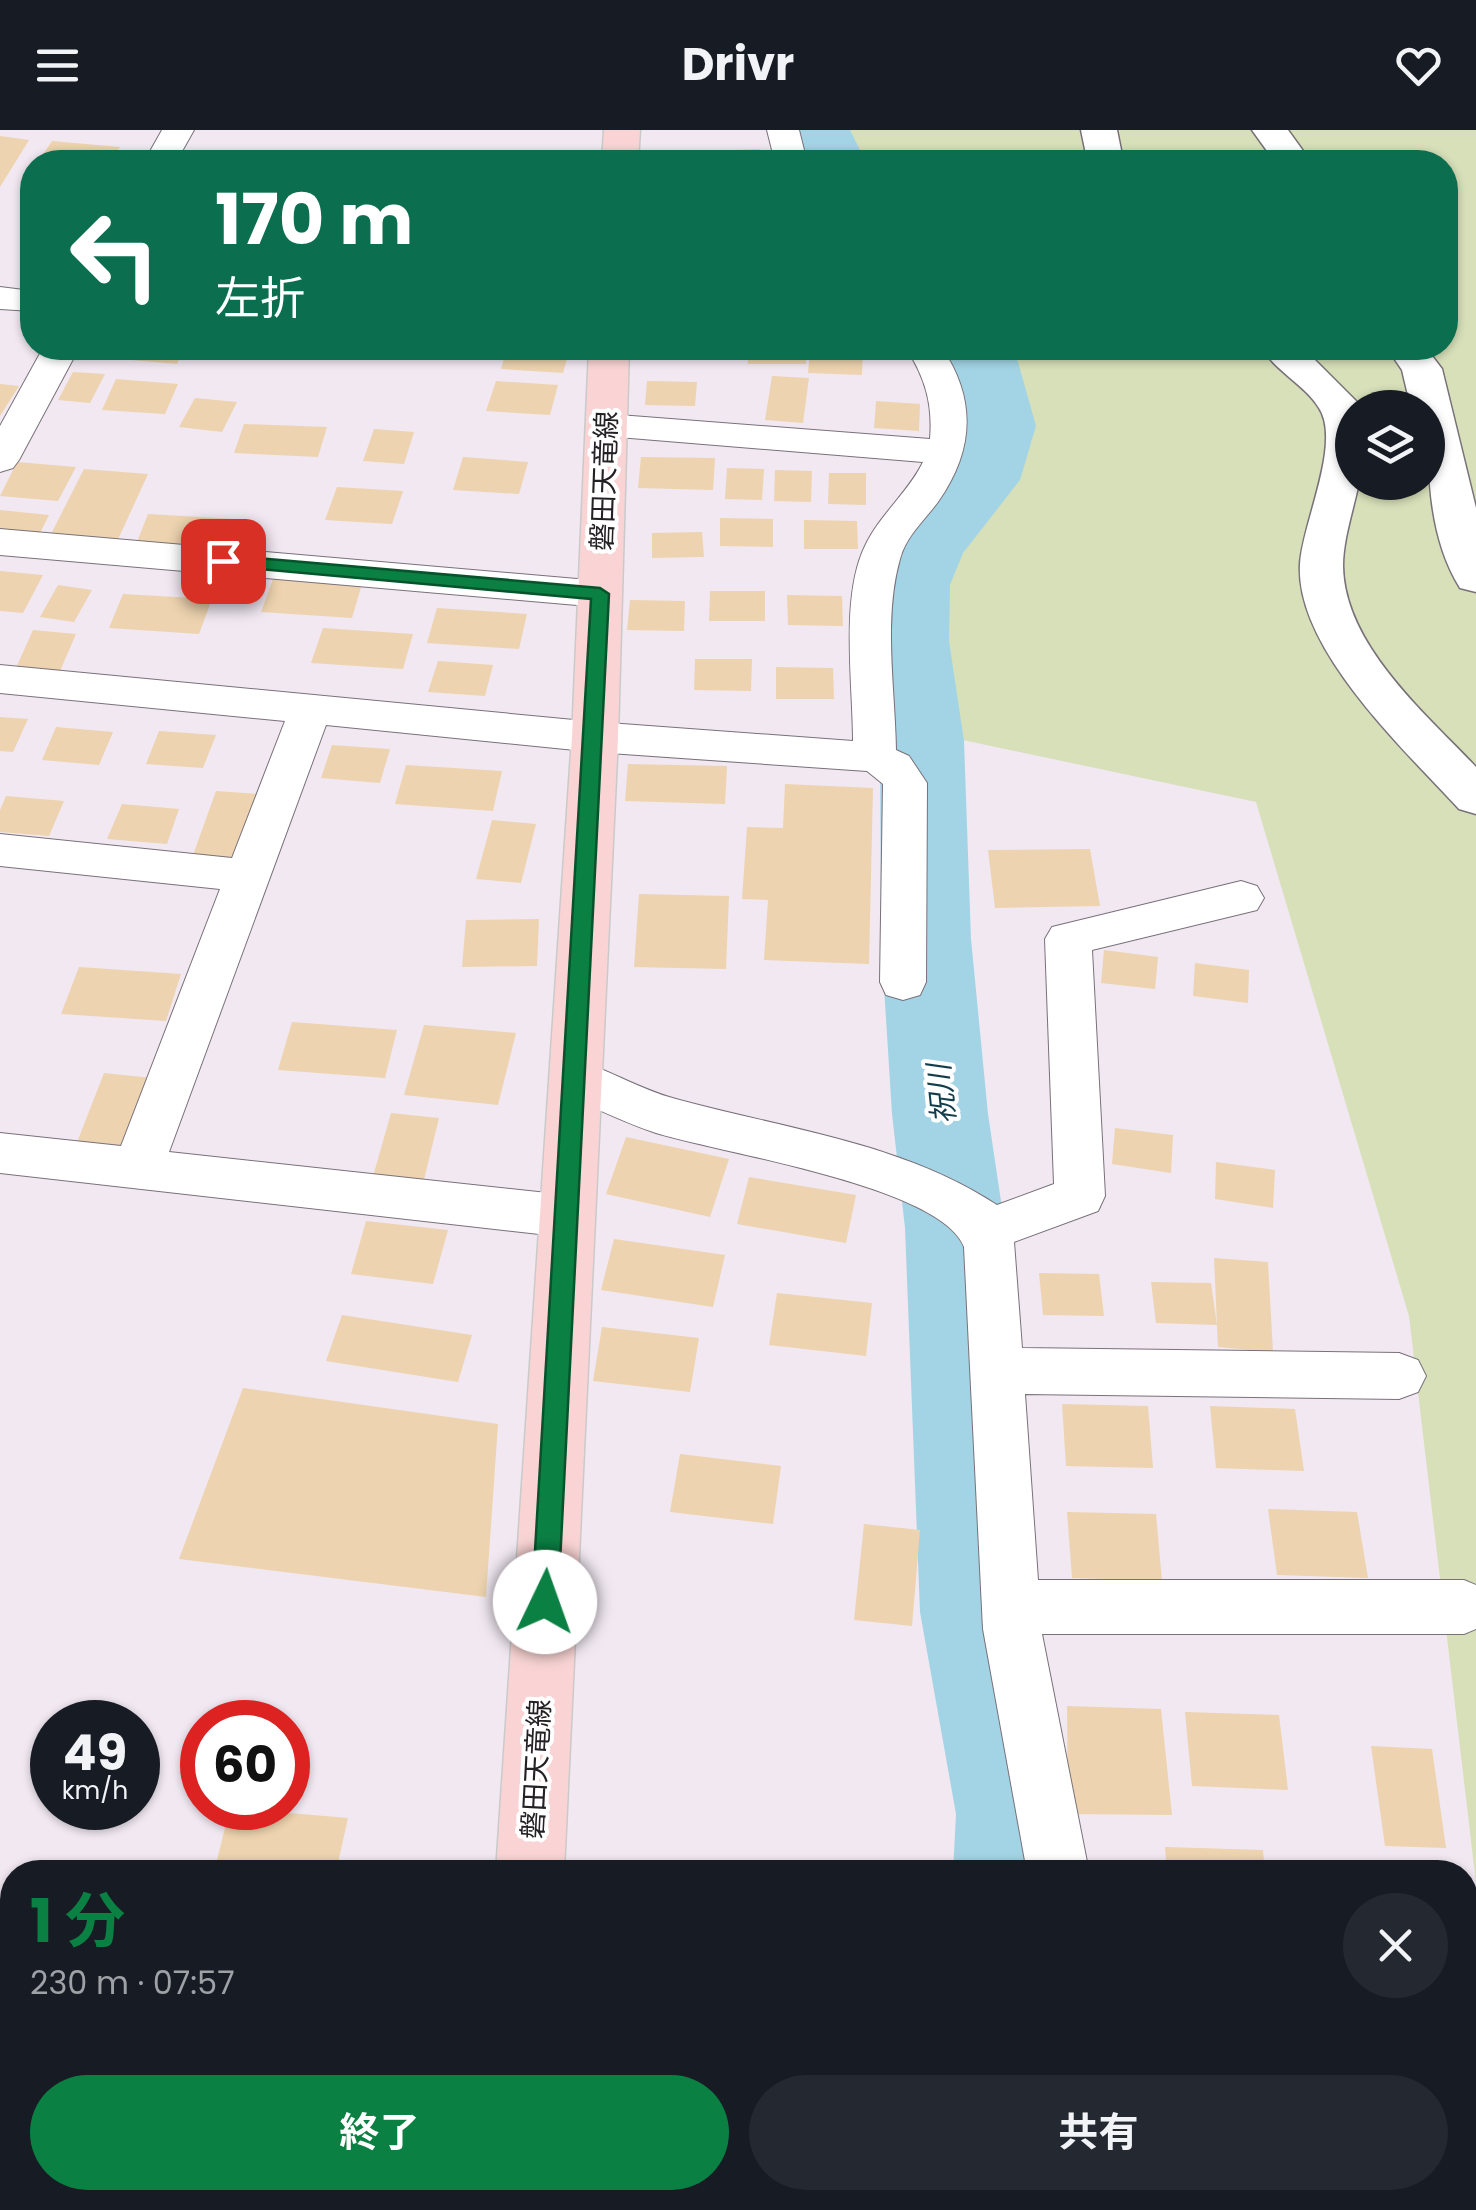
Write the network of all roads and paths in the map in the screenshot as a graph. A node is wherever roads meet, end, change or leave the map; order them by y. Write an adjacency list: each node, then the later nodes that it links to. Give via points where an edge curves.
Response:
1 (54, 360): 8 (street)
2 (609, 360): 6 (main road, 磐田天竜線)
3 (933, 360): 7 (street, via 951,404)
4 (1293, 360): 16 (street, via 1340,405 1348,436 1320,566 1333,619 1366,678)
5 (1415, 360): 10 (street)
6 (606, 425): 7 (street); 11 (main road, 磐田天竜線)
7 (946, 452): 15 (street, via 880,559)
8 (0, 460)
9 (0, 542): 11 (street)
10 (1476, 578)
11 (600, 594): 14 (main road, 磐田天竜線)
12 (0, 679): 13 (street)
13 (311, 709): 14 (street); 18 (street)
14 (595, 736): 15 (street); 21 (main road, 磐田天竜線)
15 (876, 757): 20 (street, via 906,783)
16 (1476, 797)
17 (0, 850): 18 (street)
18 (248, 876): 23 (street)
19 (1241, 898): 25 (street, via 1068,939 1080,1196)
20 (904, 982)
21 (574, 1078): 24 (main road, 磐田天竜線); 25 (street, via 661,1115 923,1186 980,1219)
22 (0, 1153): 23 (street)
23 (138, 1168): 24 (street)
24 (566, 1216): 30 (main road, 磐田天竜線)
25 (984, 1231): 26 (street)
26 (997, 1371): 27 (street); 28 (street)
27 (1399, 1376)
28 (1010, 1607): 29 (street); 31 (street)
29 (1464, 1607)
30 (531, 1860)
31 (1056, 1860)

